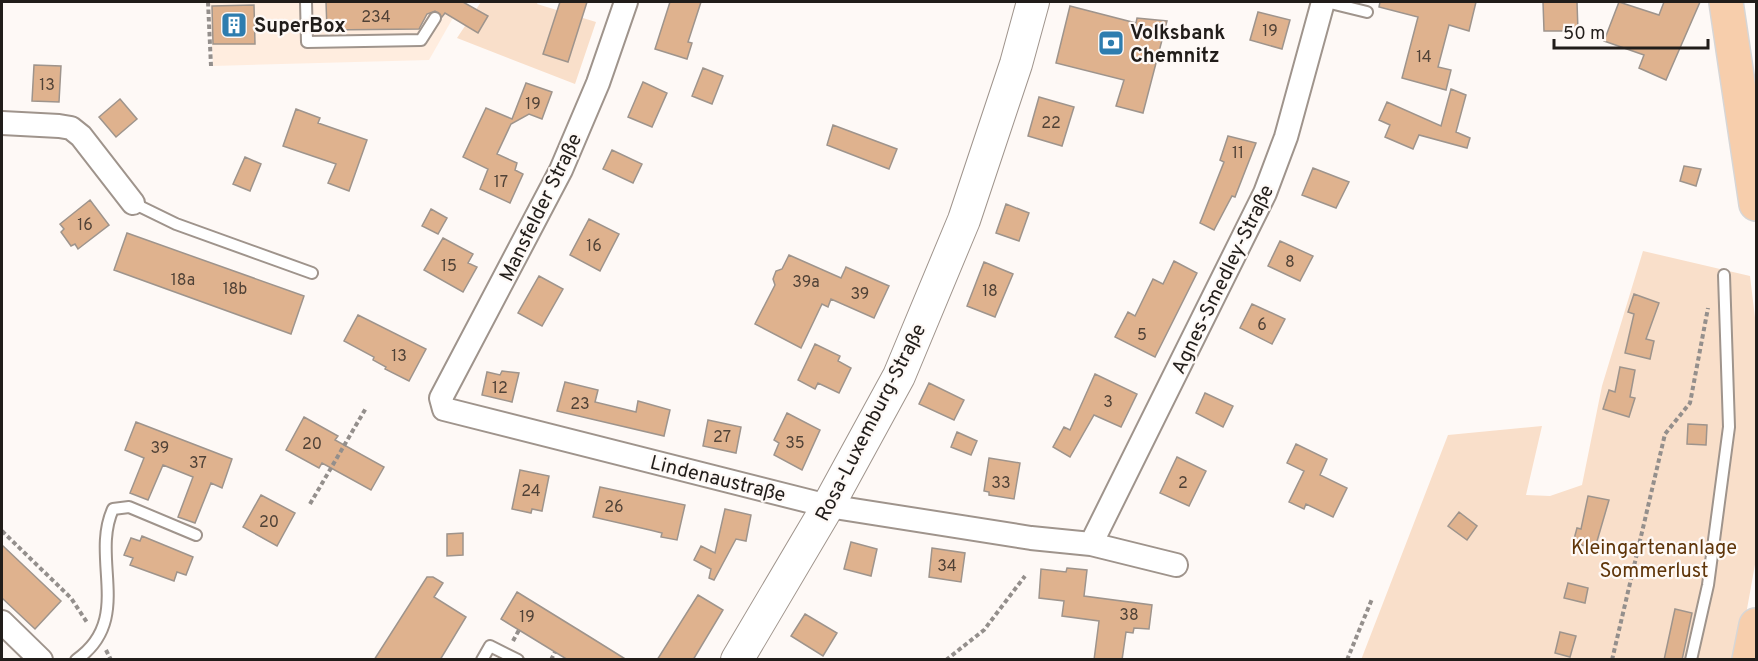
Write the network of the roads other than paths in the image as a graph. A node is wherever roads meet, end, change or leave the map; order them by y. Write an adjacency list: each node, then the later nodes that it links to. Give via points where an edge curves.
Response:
1 (306, 2): 7 (lane, via 307,42 421,40)
2 (626, 2): 13 (street, Mansfelder Straße, via 563,166 441,398)
3 (1033, 2): 14 (street, Rosa-Luxemburg-Straße, via 1016,64 943,275 899,376)
4 (1325, 2): 6 (lane); 16 (street, Agnes-Smedley-Straße, via 1286,137 1265,193)
5 (1726, 2): 10 (main road)
6 (1367, 12)
7 (435, 18)
8 (2, 123): 9 (street, via 70,128 81,136)
9 (133, 203): 11 (lane, via 176,224)
10 (1756, 204)
11 (312, 273)
12 (1724, 275): 25 (lane, via 1729,427 1708,585)
13 (442, 405): 14 (street, Lindenaustraße, via 447,411)
14 (828, 506): 16 (street, Lindenaustraße); 24 (street, Rosa-Luxemburg-Straße)
15 (196, 535): 21 (lane, via 129,507 113,509 107,523 109,606 104,626)
16 (1091, 544): 17 (street, Lindenaustraße)
17 (1176, 565)
18 (2, 622): 20 (street)
19 (1756, 625): 26 (main road)
20 (41, 660)
21 (76, 660)
22 (482, 660): 23 (lane, via 490,646)
23 (518, 660)
24 (737, 660)
25 (1690, 660)
26 (1749, 660)

